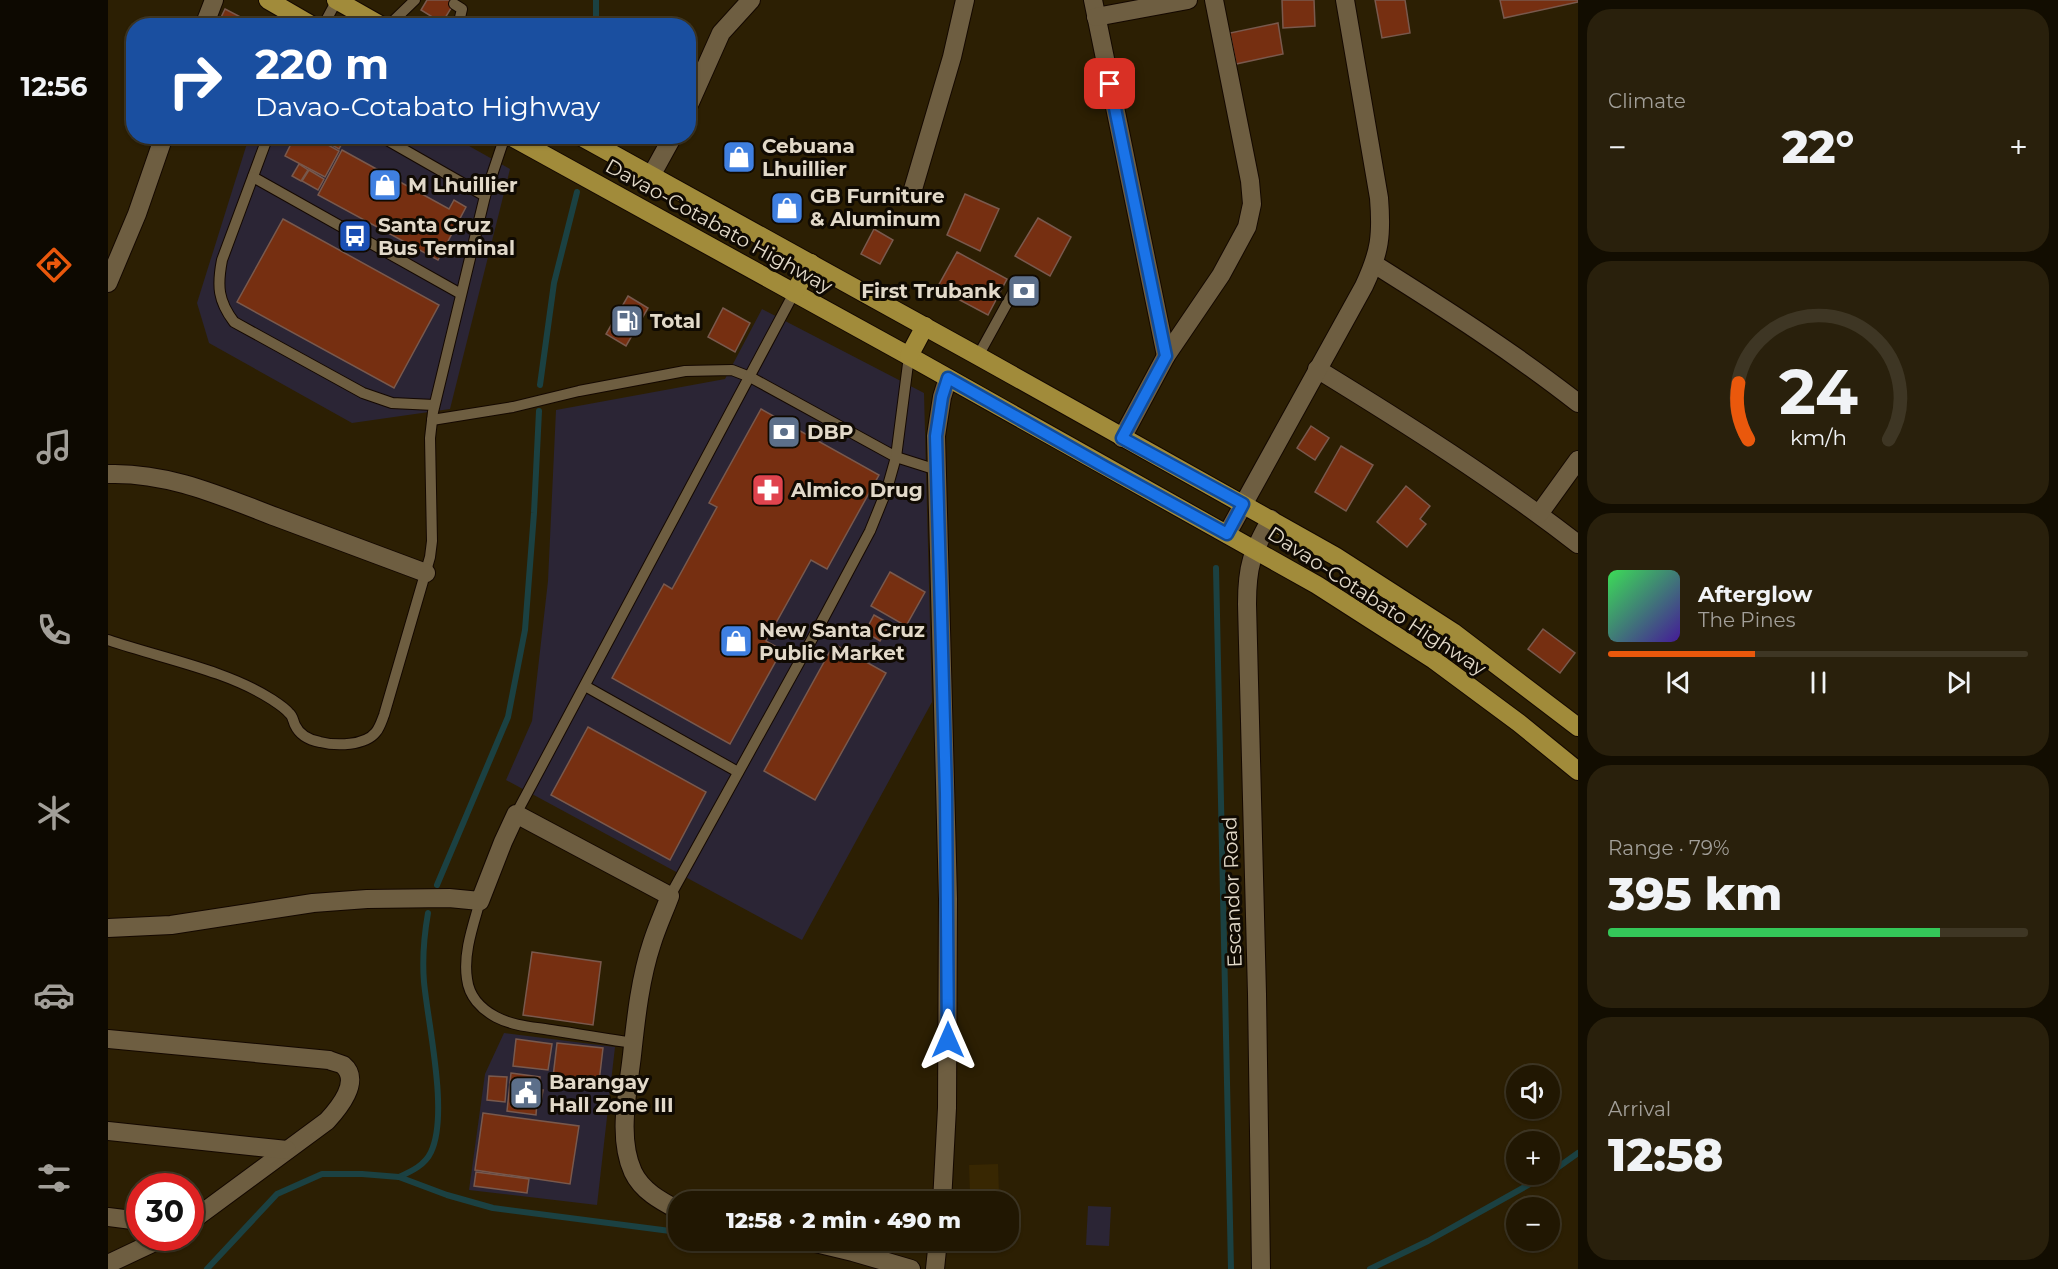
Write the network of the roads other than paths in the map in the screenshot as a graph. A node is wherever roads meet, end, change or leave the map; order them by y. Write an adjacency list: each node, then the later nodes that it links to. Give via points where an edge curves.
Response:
1 (214, 0): 12 (street)
2 (267, 0): 13 (highway)
3 (336, 0): 14 (lane); 15 (highway)
4 (415, 0): 16 (lane)
5 (751, 0): 18 (street, via 721,33)
6 (965, 0): 29 (street)
7 (1188, 0): 11 (street)
8 (1214, 0): 39 (street, via 1252,204 1247,227 1221,275)
9 (1346, 0): 31 (street, via 1381,222)
10 (454, 4): 17 (lane, via 462,9)
11 (1094, 8): 39 (street)
12 (207, 18)
13 (299, 18)
14 (327, 18)
15 (368, 18)
16 (396, 18)
17 (460, 18)
18 (696, 89)
19 (161, 144): 32 (street)
20 (265, 144): 27 (lane)
21 (394, 144): 28 (lane)
22 (502, 144): 28 (lane)
23 (524, 144): 34 (highway, Davao-Cotabato Highway)
24 (594, 144): 26 (highway, Davao-Cotabato Highway)
25 (669, 144): 26 (street)
26 (651, 176): 30 (highway, Davao-Cotabato Highway)
27 (253, 177): 35 (lane); 44 (lane, via 219,278 219,293 234,322 370,396 392,403)
28 (485, 196): 35 (lane)
29 (910, 196)
30 (811, 263): 34 (highway); 36 (highway, Davao-Cotabato Highway)
31 (1374, 264): 40 (street); 43 (street, via 1477,329)
32 (108, 283)
33 (1016, 286): 38 (lane)
34 (794, 293): 37 (highway, Davao-Cotabato Highway); 41 (lane)
35 (461, 294): 44 (lane)
36 (925, 326): 37 (highway); 38 (highway, Davao-Cotabato Highway)
37 (909, 356): 42 (highway, Davao-Cotabato Highway); 47 (lane)
38 (978, 356): 46 (highway, Davao-Cotabato Highway)
39 (1166, 356): 46 (street)
40 (1317, 369): 51 (street); 52 (street, via 1413,427)
41 (750, 377): 45 (lane, via 732,370 685,371); 47 (lane); 59 (lane)
42 (948, 378): 49 (street, via 938,415); 54 (highway, Davao-Cotabato Highway)
43 (1578, 403)
44 (434, 405): 45 (lane)
45 (432, 420): 57 (lane, via 432,541)
46 (1122, 438): 51 (highway, Davao-Cotabato Highway)
47 (896, 457): 49 (lane); 62 (lane, via 870,531)
48 (1578, 460): 52 (street)
49 (937, 470): 71 (street, via 948,899)
50 (108, 474): 57 (street, via 172,480)
51 (1243, 504): 53 (highway, Davao-Cotabato Highway); 54 (street)
52 (1539, 514): 55 (street)
53 (1271, 519): 56 (street, Escandor Road); 60 (highway, Davao-Cotabato Highway, via 1453,632)
54 (1227, 534): 56 (highway, Davao-Cotabato Highway)
55 (1578, 544)
56 (1254, 549): 61 (highway, Davao-Cotabato Highway, via 1434,660); 83 (street, Escandor Road, via 1246,604)
57 (426, 573): 58 (lane, via 384,715 376,733 361,741 345,744 312,740 303,736 291,714 252,686)
58 (108, 640)
59 (585, 686): 62 (lane); 63 (lane)
60 (1578, 727)
61 (1578, 771)
62 (738, 772): 64 (lane)
63 (516, 814): 64 (street); 65 (street)
64 (670, 896): 68 (street, via 651,945)
65 (480, 901): 66 (street, via 411,897 313,903 171,925); 68 (lane, via 466,961 471,995 483,1009 518,1025)
66 (108, 928)
67 (108, 1039): 70 (street, via 342,1064 349,1073 343,1103 327,1121)
68 (633, 1043): 72 (street, via 626,1107 628,1152 634,1173 645,1189)
69 (108, 1131): 70 (street)
70 (287, 1150): 73 (street)
71 (943, 1191)
72 (668, 1205)
73 (204, 1212)
74 (108, 1217): 75 (street)
75 (126, 1219)
76 (136, 1251): 80 (street)
77 (829, 1251): 79 (street)
78 (937, 1251): 82 (street)
79 (853, 1261): 81 (street)
80 (108, 1264)
81 (911, 1269)
82 (935, 1269)
83 (1261, 1269)

